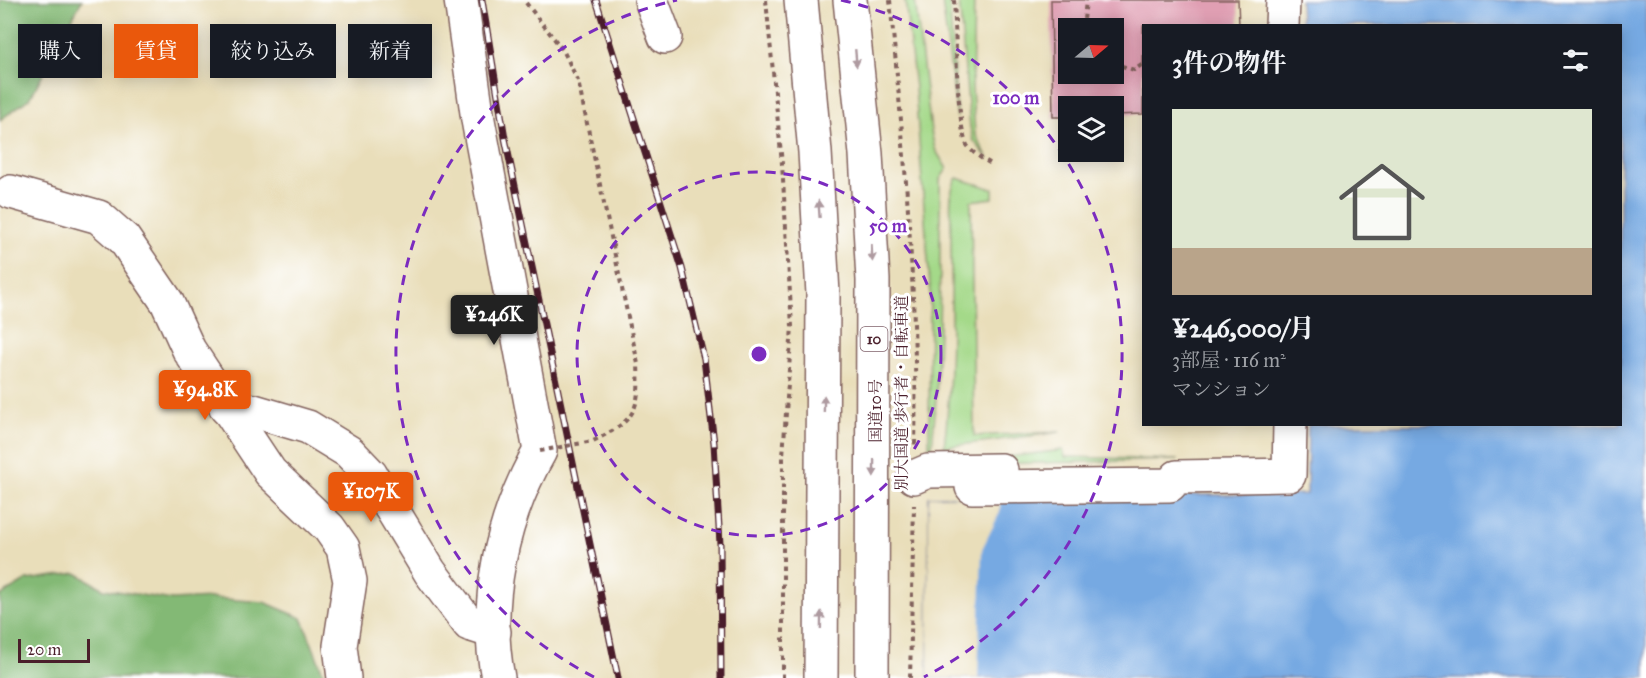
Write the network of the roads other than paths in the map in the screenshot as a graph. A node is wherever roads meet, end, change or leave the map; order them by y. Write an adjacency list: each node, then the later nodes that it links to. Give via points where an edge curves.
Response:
1 (461, 0): 12 (main road, via 478,120 540,451 524,479 501,546)
2 (651, 0): 7 (main road)
3 (801, 0): 15 (main road, one-way to 3, via 824,294)
4 (850, 0): 16 (main road, 国道10号 / 10, one-way to 16, via 866,154 873,280)
5 (1283, 0): 6 (main road)
6 (1282, 24)
7 (665, 37)
8 (11, 192): 9 (main road, via 99,217 124,239 167,302 189,350)
9 (226, 408): 12 (main road, via 254,411 308,427 349,452 371,475 430,572 469,624); 13 (main road, via 270,472 329,528 343,548 350,581 340,646)
10 (1290, 426): 11 (main road, via 1289,475)
11 (1178, 477): 11 (main road, via 1171,467 928,471 943,483 1170,485)
12 (494, 632): 14 (main road)
13 (344, 678)
14 (498, 678)
15 (821, 678)
16 (872, 678)

